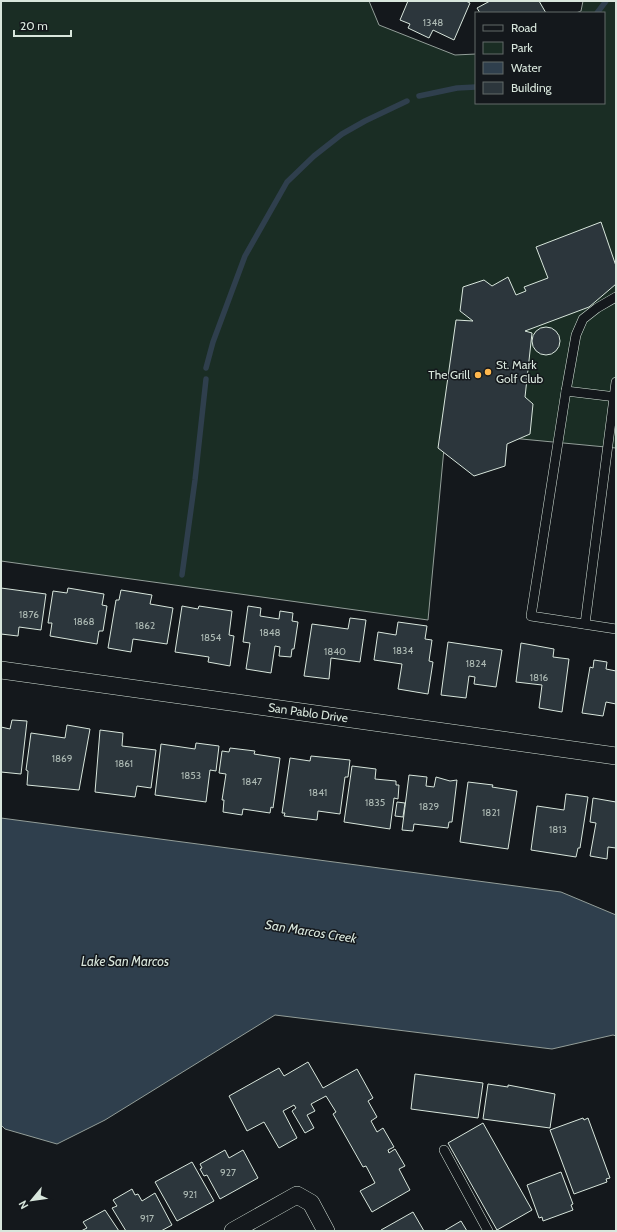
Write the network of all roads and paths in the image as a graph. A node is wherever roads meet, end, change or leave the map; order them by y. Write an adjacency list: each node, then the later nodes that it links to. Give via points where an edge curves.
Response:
1 (616, 298): 3 (lane, via 583,319 576,335)
2 (616, 382): 4 (lane)
3 (566, 391): 4 (lane); 5 (lane, via 531,616)
4 (615, 397): 5 (lane)
5 (585, 624): 6 (lane)
6 (616, 629)
7 (1, 670): 8 (street, San Pablo Drive)
8 (616, 756)
9 (444, 1150): 12 (lane)
10 (233, 1231): 11 (street, via 297,1195 311,1203)
11 (326, 1231)
12 (488, 1231)

